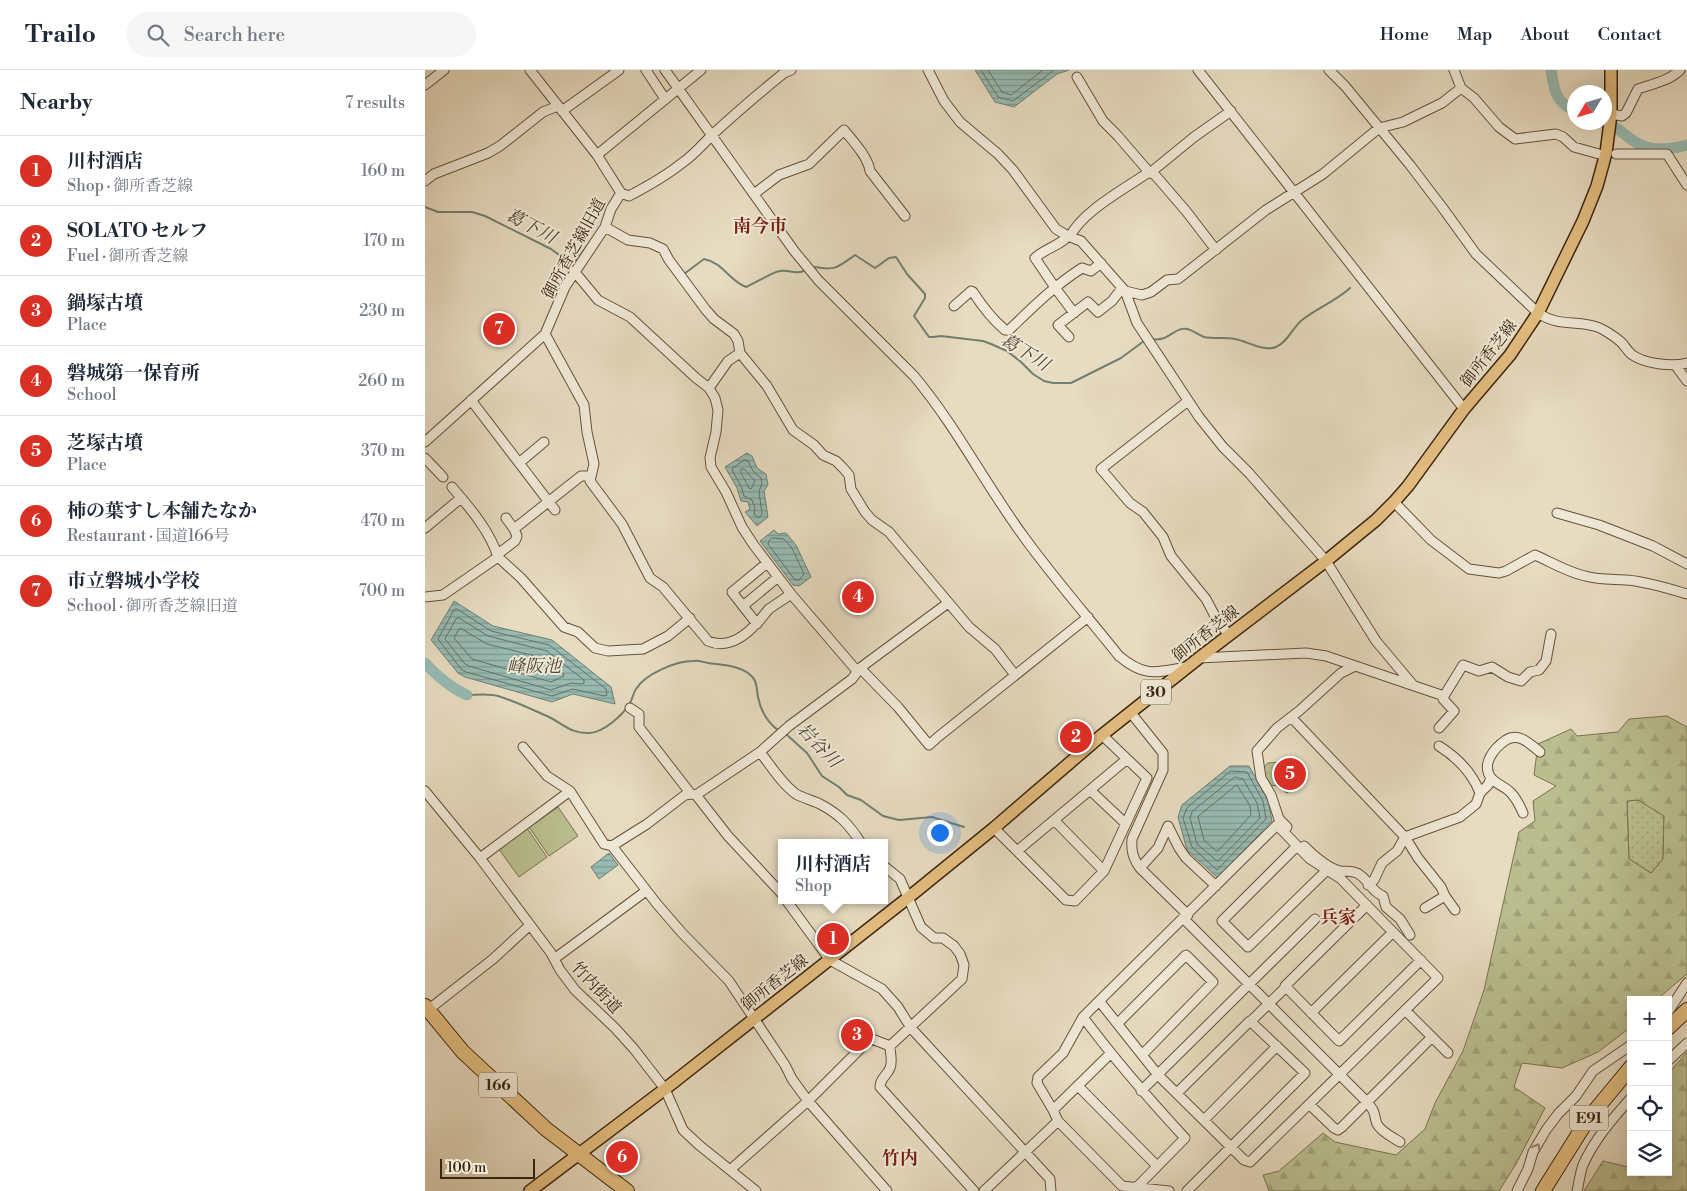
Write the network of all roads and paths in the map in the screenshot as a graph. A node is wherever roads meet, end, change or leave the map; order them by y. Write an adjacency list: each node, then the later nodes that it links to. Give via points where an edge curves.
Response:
1 (443, 70): 15 (street)
2 (530, 70): 20 (street, 御所香芝線旧道)
3 (619, 70): 20 (street)
4 (646, 70): 19 (street)
5 (665, 70): 17 (street)
6 (701, 70): 17 (street)
7 (791, 70): 25 (street)
8 (928, 70): 37 (street, via 943,102 960,122 999,154 1056,229)
9 (1198, 70): 21 (street)
10 (1329, 70): 23 (street)
11 (1454, 70): 18 (street)
12 (1611, 70): 16 (main road, 御所香芝線 / 30)
13 (1680, 70): 22 (street, via 1638,89 1622,116)
14 (1077, 77): 29 (street, via 1103,121)
15 (425, 84)
16 (1611, 85)
17 (679, 88): 19 (street); 25 (street)
18 (1461, 88): 23 (street, via 1403,122); 26 (street, via 1515,139 1555,134 1574,148)
19 (665, 99): 28 (street)
20 (560, 109): 28 (street, 御所香芝線旧道); 30 (street, via 543,112 500,146)
21 (1231, 111): 29 (street); 32 (street)
22 (1612, 114)
23 (1379, 128): 32 (street, via 1323,174); 45 (street, via 1476,254)
24 (1609, 130): 45 (main road, 御所香芝線 / 30, via 1597,186)
25 (711, 136): 33 (street, via 699,150 661,178 629,196); 34 (street)
26 (1599, 154)
27 (1616, 154): 31 (street, via 1667,154)
28 (597, 155): 33 (street, 御所香芝線旧道)
29 (1149, 172): 37 (street, via 1096,208); 38 (street, via 1186,211)
30 (425, 181)
31 (1687, 185)
32 (1294, 192): 38 (street); 55 (street)
33 (621, 193): 36 (street, 御所香芝線旧道)
34 (754, 194): 35 (street, via 779,175 809,164 844,130 858,147 870,171); 81 (street, via 819,281 926,390 1024,537)
35 (905, 216)
36 (605, 227): 40 (street, 御所香芝線旧道); 48 (street, via 627,240 650,243 663,249 706,310 734,334)
37 (1069, 237): 39 (street, via 1081,241); 41 (street, via 1035,258)
38 (1216, 250): 42 (street, via 1178,279 1167,280 1151,292 1142,295)
39 (1101, 263): 41 (street, via 1091,271 1082,268); 42 (street)
40 (574, 272): 46 (street, 御所香芝線旧道); 52 (street, via 598,300 630,317)
41 (1056, 289): 43 (street, via 1037,302 1009,330 1001,327 971,291); 44 (street)
42 (1124, 290): 44 (street, via 1098,312 1088,302); 54 (street, via 1137,323)
43 (954, 306)
44 (1074, 313): 47 (street, via 1058,326)
45 (1538, 313): 50 (street, via 1559,323 1595,326 1615,337 1631,354); 55 (main road, 御所香芝線 / 30, via 1510,355)
46 (545, 334): 53 (street, 御所香芝線旧道); 60 (street, via 584,406 594,464)
47 (1069, 337)
48 (740, 354): 52 (street, via 728,361); 79 (street, via 767,386 793,430 823,455 836,460 849,475 851,489 865,512 889,532)
49 (1687, 363): 50 (street)
50 (1676, 366): 51 (street)
51 (1687, 381)
52 (709, 388): 73 (street, via 717,410 711,467 742,527)
53 (471, 400): 56 (street, 御所香芝線旧道); 59 (street)
54 (1188, 401): 72 (street, via 1223,447); 85 (street, via 1101,469 1163,537 1171,556 1206,599)
55 (1464, 409): 65 (main road, 御所香芝線 / 30)
56 (425, 442)
57 (544, 442): 59 (street)
58 (425, 458): 61 (street)
59 (519, 463): 64 (street)
60 (591, 476): 64 (street, via 581,476); 82 (street, via 590,481 622,524 650,578 663,587)
61 (443, 477)
62 (453, 487): 63 (street)
63 (461, 498): 69 (street); 71 (street, via 495,545)
64 (549, 502): 66 (street); 70 (street)
65 (1394, 502): 72 (main road, 御所香芝線 / 30); 77 (street, via 1431,540 1469,569 1499,573 1535,554 1584,576 1660,585)
66 (555, 510)
67 (1557, 513): 74 (street, via 1653,546)
68 (506, 518): 70 (street)
69 (425, 528)
70 (514, 529): 71 (street, via 515,541)
71 (498, 556): 78 (street, via 443,595); 82 (street, via 564,628 577,632 595,648 608,651 643,649 668,636)
72 (1326, 561): 85 (main road, 御所香芝線 / 30); 91 (street, via 1376,641)
73 (767, 563): 75 (street); 80 (street, via 732,592)
74 (1687, 564)
75 (779, 577): 76 (street); 80 (street)
76 (791, 594): 83 (street, via 767,610); 89 (street)
77 (1687, 594)
78 (425, 597)
79 (948, 604): 89 (street); 90 (street, via 969,628 995,649)
80 (743, 606): 83 (street)
81 (1088, 617): 87 (street, via 1131,666 1158,672); 90 (street)
82 (690, 618): 83 (street, via 708,641 716,644 734,641)
83 (757, 624)
84 (1551, 634): 92 (street, via 1546,661 1539,670 1530,672 1521,681 1492,668 1479,671 1463,665)
85 (1229, 635): 86 (main road, 御所香芝線 / 30)
86 (1199, 658): 87 (main road, 御所香芝線 / 30); 88 (street, via 1306,653)
87 (1189, 666): 94 (main road, 御所香芝線 / 30)
88 (1355, 666): 91 (street); 95 (street, via 1341,673)
89 (859, 670): 90 (street, via 898,708 929,745); 100 (street)
90 (1015, 675)
91 (1413, 684): 92 (street)
92 (1443, 696): 96 (street, via 1454,711)
93 (630, 708): 108 (street, via 639,714 639,727)
94 (1131, 713): 97 (main road, 御所香芝線 / 30); 119 (street, via 1163,753 1164,759 1163,770 1131,839 1131,851)
95 (1291, 717): 113 (street); 123 (street, via 1257,751 1261,778 1279,820 1321,860 1339,871 1359,874)
96 (1439, 728)
97 (1102, 735): 102 (street); 112 (main road, 御所香芝線 / 30)
98 (1439, 746): 107 (street, via 1458,759)
99 (523, 747): 106 (street, via 547,776)
100 (760, 752): 108 (street); 114 (street, via 791,790 842,819)
101 (1540, 752): 103 (street, via 1521,738 1511,737 1493,751 1487,765)
102 (1127, 759): 104 (street); 111 (street, via 1147,778)
103 (1491, 778): 107 (street); 109 (street, via 1513,794)
104 (1090, 790): 110 (street); 111 (street)
105 (425, 791): 118 (street, 竹内街道)
106 (570, 792): 115 (street, via 604,844); 118 (street)
107 (1480, 793): 113 (street, via 1476,804 1460,816)
108 (693, 794): 115 (street, via 685,795); 125 (street)
109 (1523, 813)
110 (1054, 820): 117 (street); 122 (street)
111 (1126, 824): 122 (street)
112 (995, 828): 117 (street); 128 (main road, 御所香芝線 / 30)
113 (1405, 837): 123 (street); 127 (street)
114 (858, 839)
115 (612, 846): 126 (street)
116 (1297, 846): 121 (street); 121 (street, via 1222,921 1248,947); 124 (street, via 1277,825)
117 (1017, 851): 122 (street, via 1066,900 1075,901 1082,896)
118 (480, 858): 135 (street, 竹内街道)
119 (1140, 868): 124 (street, via 1158,848 1168,826 1186,858); 133 (street)
120 (888, 869): 128 (street, via 900,879)
121 (1327, 870): 130 (street)
122 (1104, 871)
123 (1368, 885): 137 (street, via 1376,894 1383,896 1386,907 1400,919)
124 (1217, 886): 133 (street)
125 (778, 890)
126 (646, 891): 138 (street); 151 (street, via 729,980)
127 (1445, 896): 131 (street); 132 (street)
128 (909, 898): 139 (main road, 御所香芝線 / 30); 154 (street, via 921,927 934,938 943,938 954,946 964,965 962,979)
129 (789, 904): 139 (street)
130 (1367, 904): 136 (street); 143 (street)
131 (1425, 908)
132 (1455, 910)
133 (1186, 917): 142 (street); 144 (street)
134 (1315, 919): 142 (street)
135 (530, 925): 138 (street, 竹内街道); 146 (street, via 493,959)
136 (1393, 932): 140 (street); 148 (street)
137 (1410, 935)
138 (554, 959): 168 (street, 竹内街道, via 575,990 615,1028)
139 (830, 960): 151 (main road, 御所香芝線 / 30); 154 (street, via 882,989)
140 (1421, 960): 147 (street, via 1438,978); 148 (street, via 1339,1041)
141 (1687, 983): 149 (street)
142 (1249, 984): 145 (street); 165 (street)
143 (1286, 987): 145 (street); 148 (street)
144 (1100, 1002): 150 (street); 153 (street)
145 (1269, 1004): 152 (street); 166 (street)
146 (427, 1008): 181 (highway, 166, via 475,1064 546,1129)
147 (1405, 1010): 155 (street); 166 (street)
148 (1311, 1013)
149 (1679, 1013)
150 (1083, 1017): 161 (street); 175 (street, via 1063,1053 1038,1077 1037,1083)
151 (753, 1018): 168 (main road, 御所香芝線 / 30); 171 (street)
152 (1251, 1021): 158 (street); 170 (street)
153 (1117, 1023): 162 (street); 162 (street, via 1186,955 1213,982)
154 (911, 1028): 157 (street); 180 (street)
155 (1432, 1037): 160 (street); 172 (street)
156 (1687, 1043): 163 (street)
157 (889, 1046): 171 (street, via 872,1039 867,1042); 189 (street, via 890,1069 880,1080 880,1087)
158 (1277, 1046): 176 (street); 179 (street, via 1305,1073)
159 (1627, 1048): 194 (street, one-way to 159, via 1529,1169 1533,1152 1547,1130 1593,1071)
160 (1448, 1053)
161 (1111, 1054): 167 (street); 169 (street)
162 (1142, 1055): 165 (street)
163 (1672, 1057)
164 (1627, 1071): 195 (highway, E91, via 1587,1119)
165 (1158, 1075): 169 (street); 170 (street)
166 (1339, 1075): 172 (street); 174 (street)
167 (1078, 1086): 175 (street); 182 (street)
168 (665, 1089): 181 (main road, 御所香芝線 / 30); 183 (street, 竹内街道, via 683,1130)
169 (1141, 1091): 182 (street, via 1185,1138)
170 (1177, 1093): 176 (street)
171 (808, 1101): 183 (street); 188 (street)
172 (1367, 1102): 174 (street, via 1338,1130); 178 (street, via 1380,1128)
173 (1627, 1102): 196 (street, via 1582,1166)
174 (1310, 1105): 179 (street, via 1250,1162)
175 (1053, 1110): 177 (street)
176 (1204, 1120): 179 (street)
177 (1058, 1121): 180 (street); 184 (street, via 1122,1186)
178 (1400, 1142)
179 (1231, 1148): 193 (street)
180 (1025, 1151): 190 (street); 191 (street, via 1050,1179)
181 (580, 1154): 185 (main road, 御所香芝線 / 30); 186 (highway, 166)
182 (1157, 1166): 184 (street)
183 (730, 1170): 187 (street, 竹内街道)
184 (1136, 1188): 192 (street)
185 (530, 1191)
186 (627, 1191)
187 (756, 1191)
188 (887, 1191)
189 (974, 1191)
190 (984, 1191)
191 (1051, 1191)
192 (1169, 1191)
193 (1187, 1191)
194 (1517, 1191)
195 (1543, 1191)
196 (1577, 1191)

